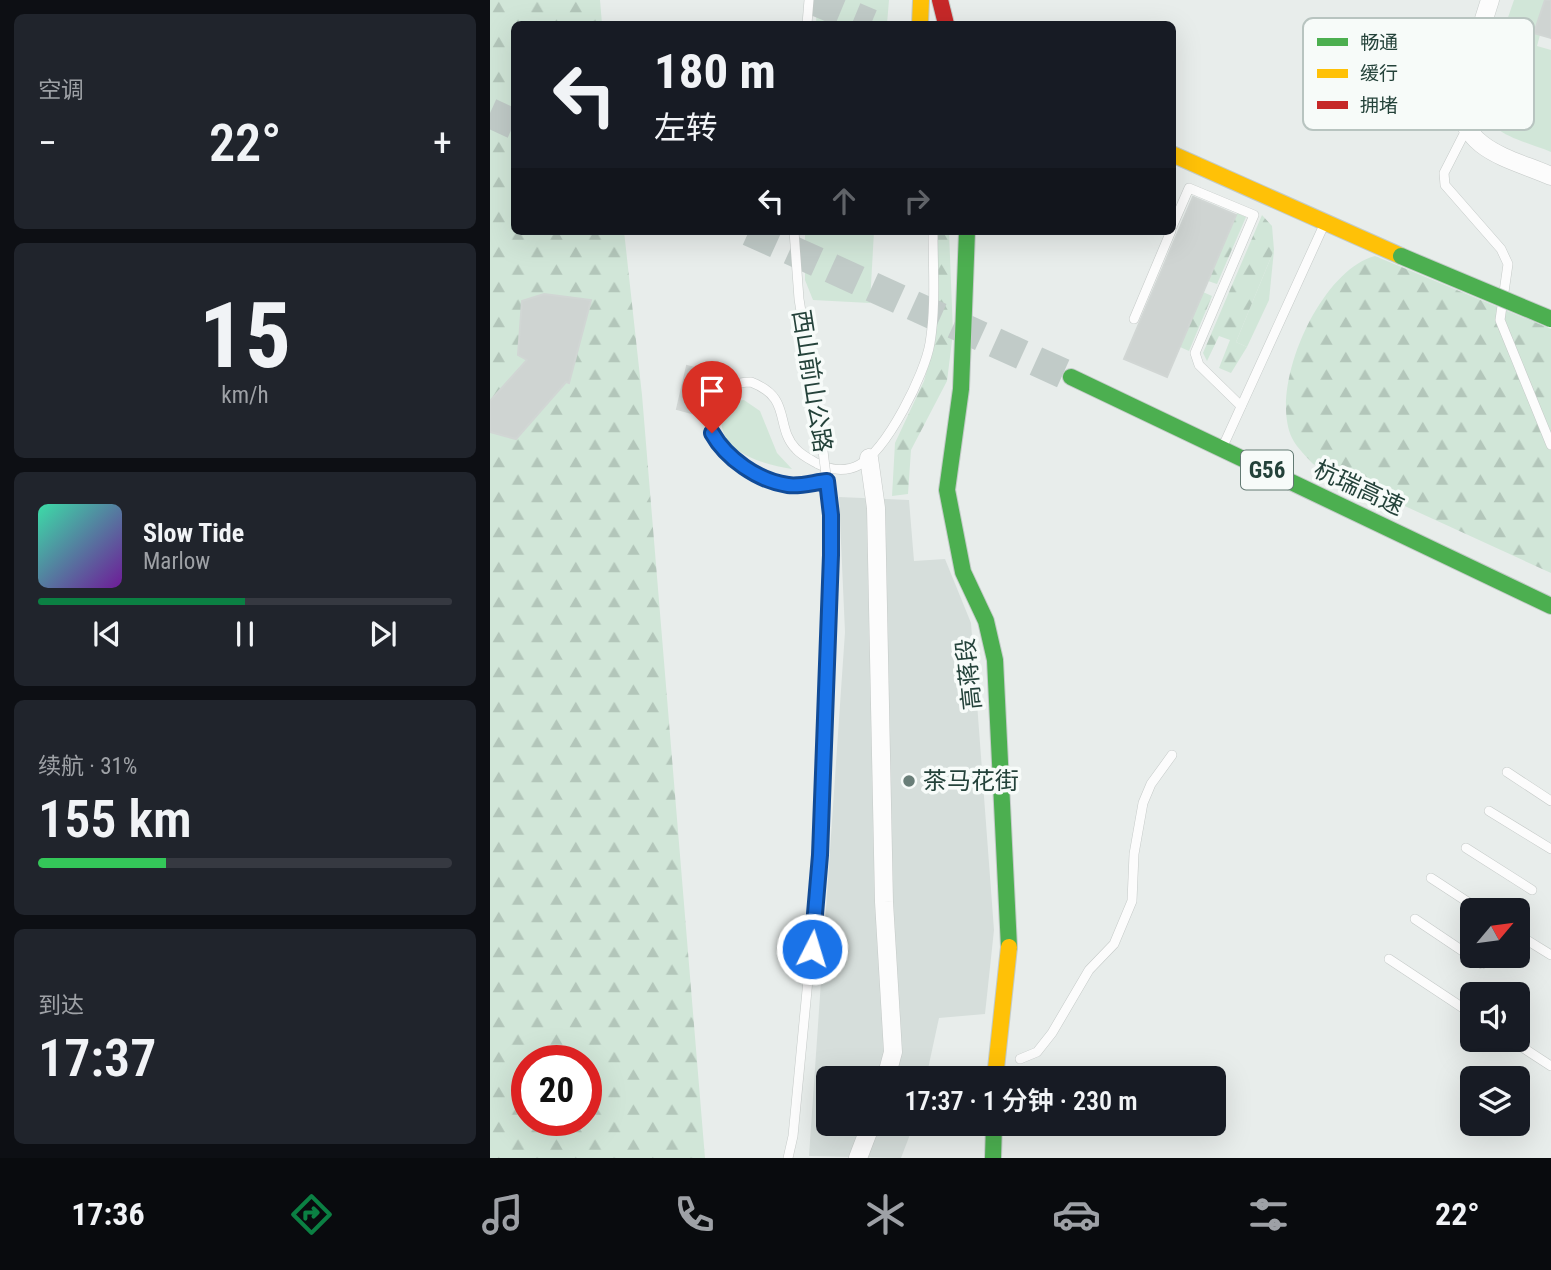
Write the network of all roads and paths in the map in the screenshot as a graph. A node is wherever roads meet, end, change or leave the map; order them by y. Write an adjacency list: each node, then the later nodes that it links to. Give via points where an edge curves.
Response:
1 (808, 0): 6 (lane)
2 (921, 0): 7 (main road)
3 (940, 0): 8 (main road)
4 (1490, 0): 5 (street)
5 (1484, 18)
6 (807, 21)
7 (920, 21)
8 (945, 21)
9 (1466, 130): 11 (street, via 1487,148); 18 (lane, via 1444,173 1445,185 1501,249 1508,264)
10 (1176, 156): 13 (main road)
11 (1551, 176)
12 (1176, 219): 22 (lane, via 1189,188 1254,215 1195,353 1199,365)
13 (1325, 222): 19 (main road, bridge); 22 (lane)
14 (794, 235): 26 (lane, 西山前山公路, bridge, via 799,299)
15 (933, 235): 25 (lane, via 932,321 926,361 911,396)
16 (967, 235): 46 (main road, 高蒋段, via 961,388 947,490 963,572 986,621 995,660 1009,947)
17 (1169, 235): 20 (lane)
18 (1504, 294): 19 (lane); 23 (lane, via 1500,320)
19 (1551, 316)
20 (1134, 319)
21 (1071, 377): 24 (main road, 杭瑞高速 / G56)
22 (1241, 406): 24 (lane)
23 (1551, 445)
24 (1222, 449): 27 (main road, 杭瑞高速 / G56)
25 (869, 457): 26 (lane, via 846,469 822,466 795,449 779,405 761,386 739,382 721,393 709,417 712,433 729,456 773,481 790,485); 45 (street, via 876,508 884,902 894,1052)
26 (826, 478): 50 (lane, 西山前山公路, via 831,555 820,855)
27 (1551, 606)
28 (1172, 755): 44 (lane, via 1143,803 1132,901 1114,944 1089,971 1037,1052)
29 (1507, 772): 30 (lane)
30 (1551, 801)
31 (1489, 811): 33 (lane)
32 (1466, 848): 35 (lane)
33 (1551, 849)
34 (1431, 878): 36 (lane)
35 (1532, 890)
36 (1462, 898)
37 (1415, 919): 39 (lane)
38 (1530, 942): 40 (lane)
39 (1460, 949)
40 (1551, 955)
41 (1389, 959): 42 (lane)
42 (1460, 1006)
43 (1529, 1052): 47 (lane)
44 (1020, 1059)
45 (890, 1066)
46 (996, 1066)
47 (1551, 1066)
48 (866, 1136): 51 (street)
49 (994, 1136): 52 (main road)
50 (788, 1158)
51 (858, 1158)
52 (993, 1158)

